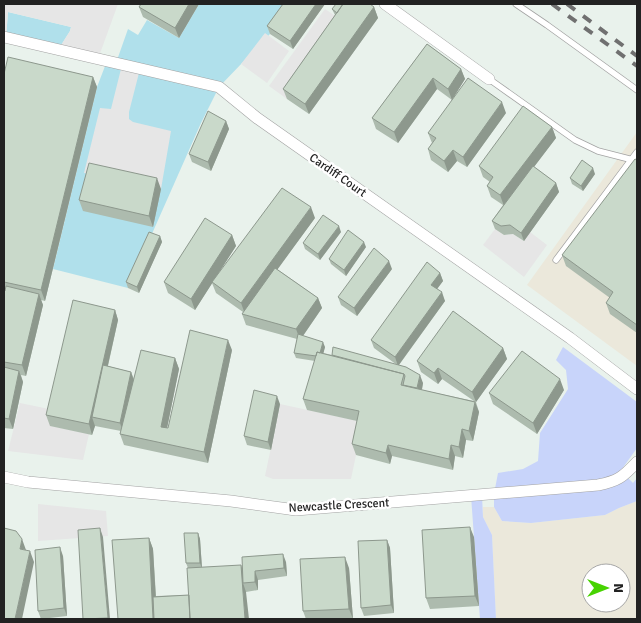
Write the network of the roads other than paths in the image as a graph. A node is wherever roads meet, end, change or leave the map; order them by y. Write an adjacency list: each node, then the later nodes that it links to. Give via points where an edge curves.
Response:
1 (385, 4): 4 (street)
2 (516, 4): 5 (lane)
3 (4, 37): 10 (street, Cardiff Court, via 219,87 257,118 570,338)
4 (489, 79): 7 (lane, via 574,140)
5 (637, 90)
6 (637, 152): 7 (lane)
7 (630, 160): 8 (lane); 9 (lane)
8 (637, 161)
9 (556, 260)
10 (637, 389)
11 (637, 462): 12 (street, Newcastle Crescent, via 618,479 598,485 296,510)
12 (4, 477)

